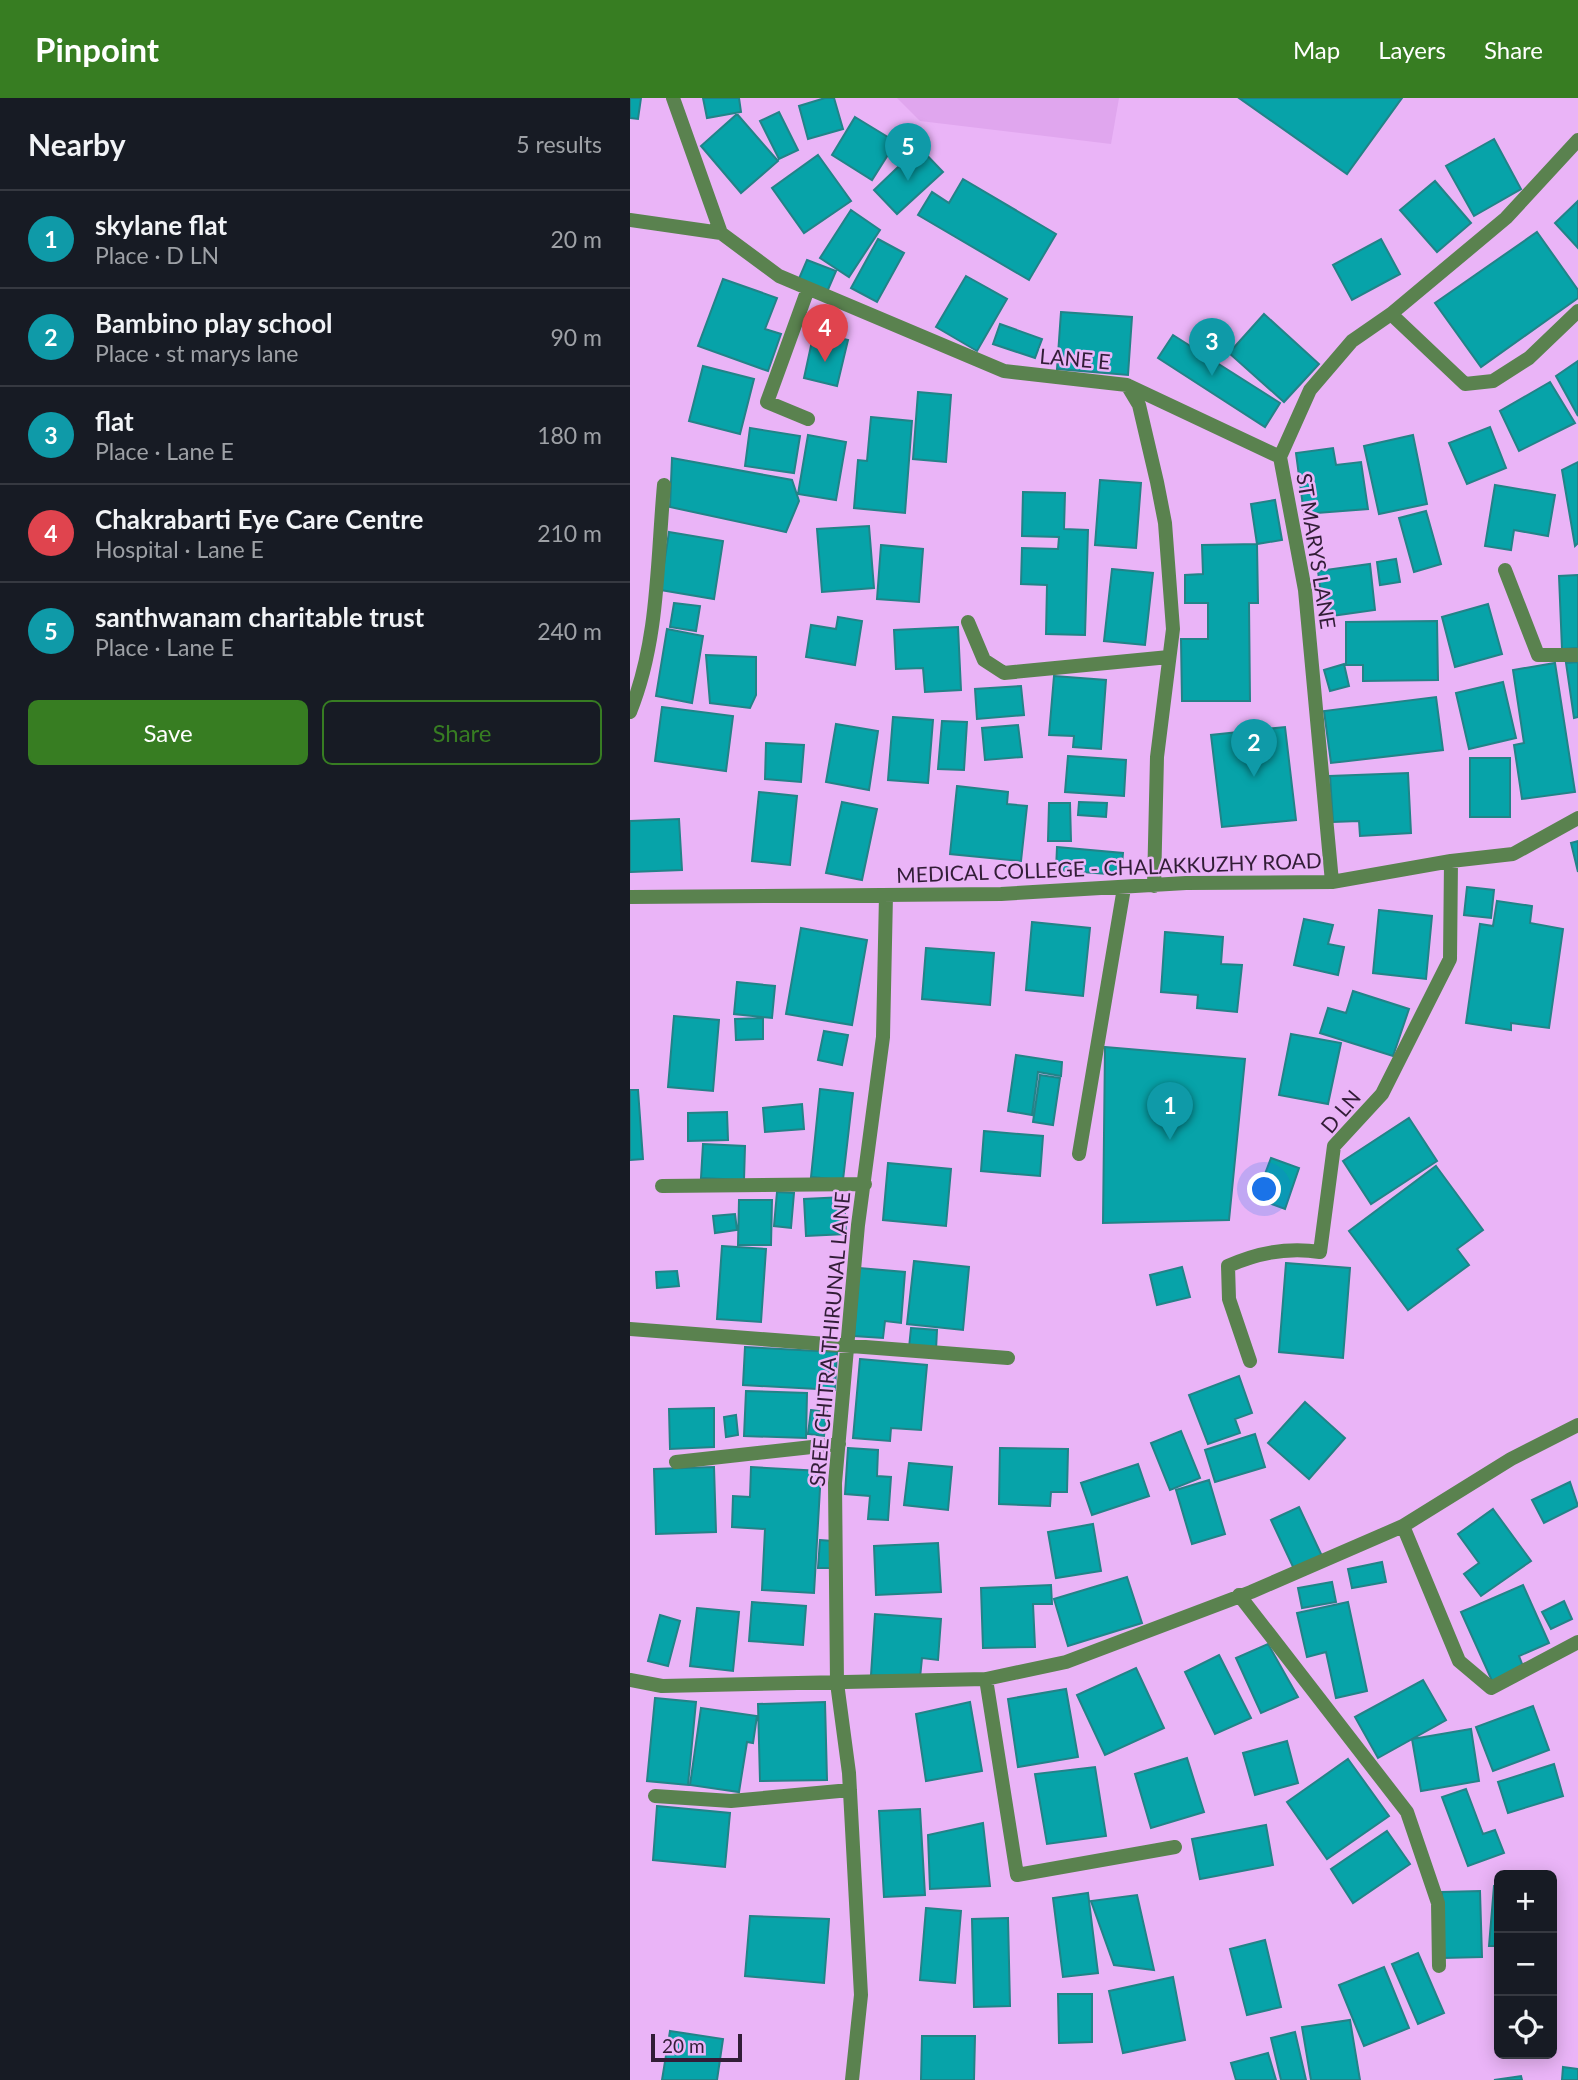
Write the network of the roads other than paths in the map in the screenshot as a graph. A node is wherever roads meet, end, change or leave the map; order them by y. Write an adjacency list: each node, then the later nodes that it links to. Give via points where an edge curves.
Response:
1 (673, 98): 4 (street)
2 (1578, 140): 7 (street, ST MARYS LANE, via 1506,218)
3 (630, 220): 4 (street, LANE E)
4 (721, 233): 5 (street, LANE E, via 779,276)
5 (808, 289): 8 (street, LANE E, via 1004,371); 9 (street, via 767,402)
6 (1578, 312): 7 (street, via 1529,358 1493,381 1465,384)
7 (1391, 314): 10 (street, ST MARYS LANE, via 1353,341 1310,390)
8 (1127, 386): 10 (street); 15 (street, LANE E, via 1139,405 1165,523 1173,629)
9 (808, 419)
10 (1280, 457): 19 (street, ST MARYS LANE, via 1305,590)
11 (664, 485): 16 (street, via 648,646)
12 (1505, 570): 14 (street, via 1538,655)
13 (968, 622): 15 (street, via 984,660 1004,673)
14 (1578, 654)
15 (1170, 657): 20 (street, LANE E, via 1157,757)
16 (630, 712)
17 (1578, 818): 18 (street, MEDICAL COLLEGE - CHALAKKUZHY ROAD, via 1514,854)
18 (1451, 861): 19 (street, MEDICAL COLLEGE - CHALAKKUZHY ROAD); 30 (street, D LN, via 1450,959 1382,1094 1334,1146 1320,1252 1298,1249 1246,1258 1228,1266 1229,1298)
19 (1332, 882): 20 (street, MEDICAL COLLEGE - CHALAKKUZHY ROAD)
20 (1154, 886): 21 (street, MEDICAL COLLEGE - CHALAKKUZHY ROAD)
21 (1124, 888): 22 (street, MEDICAL COLLEGE - CHALAKKUZHY ROAD); 24 (street)
22 (886, 895): 23 (street, MEDICAL COLLEGE - CHALAKKUZHY ROAD); 25 (street, SREE CHITRA THIRUNAL LANE, via 883,1037)
23 (630, 897)
24 (1079, 1154)
25 (865, 1184): 26 (street); 28 (street, SREE CHITRA THIRUNAL LANE)
26 (662, 1186)
27 (630, 1329): 28 (street)
28 (846, 1344): 29 (street); 32 (street, SREE CHITRA THIRUNAL LANE)
29 (1008, 1359)
30 (1251, 1361)
31 (1578, 1425): 34 (street, via 1511,1459)
32 (839, 1444): 33 (street); 39 (street, SREE CHITRA THIRUNAL LANE, via 835,1483)
33 (676, 1462)
34 (1403, 1526): 35 (street); 36 (street, via 1459,1661 1491,1688)
35 (1239, 1595): 37 (street, via 1066,1662); 43 (street, via 1407,1812 1438,1903)
36 (1578, 1642)
37 (985, 1679): 39 (street); 42 (street, via 1017,1875)
38 (630, 1680): 39 (street, via 662,1685)
39 (837, 1683): 40 (street, SREE CHITRA THIRUNAL LANE)
40 (850, 1790): 41 (street, via 731,1801); 44 (street, SREE CHITRA THIRUNAL LANE, via 861,1995)
41 (655, 1796)
42 (1175, 1847)
43 (1438, 1966)
44 (852, 2080)

